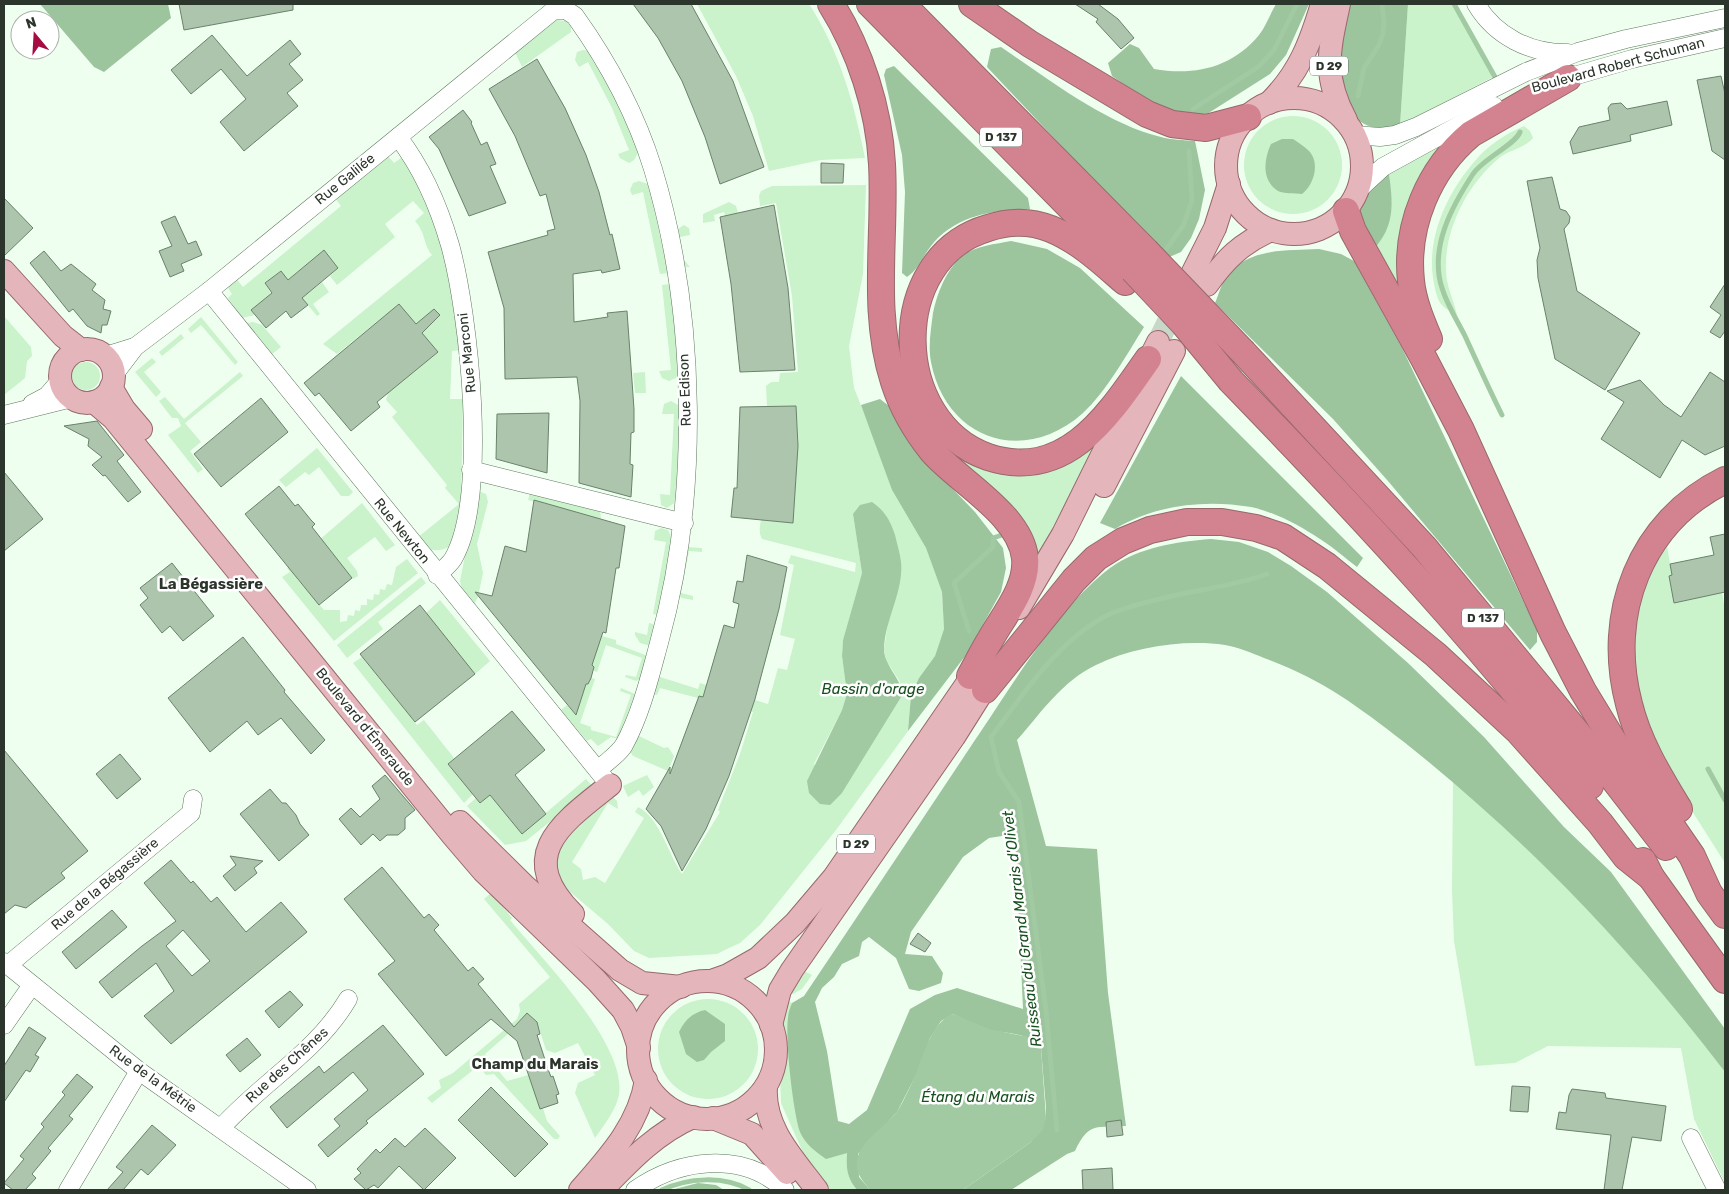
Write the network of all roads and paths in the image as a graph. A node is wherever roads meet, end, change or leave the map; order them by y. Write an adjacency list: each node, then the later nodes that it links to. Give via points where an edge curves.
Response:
1 (831, 4): 33 (highway, via 864,74 879,136 881,309 896,385 918,432 933,452 1002,516 1022,546 1025,559 1022,582)
2 (870, 4): 19 (highway, D 137)
3 (902, 4): 19 (highway, D 137)
4 (972, 4): 13 (highway, via 1124,102 1164,121 1206,128)
5 (1322, 4): 13 (main road, D 29, via 1298,69)
6 (1339, 4): 14 (main road, D 29, via 1330,46 1331,84 1335,99)
7 (1476, 4): 11 (street, via 1488,20 1516,42 1535,50)
8 (554, 10): 15 (street, Rue Galilée); 31 (street, Rue Edison, via 566,10 575,16 616,81 652,167 666,217 677,277 687,388)
9 (1725, 18): 11 (street, Boulevard Robert Schuman)
10 (1725, 38): 12 (street, Boulevard Robert Schuman, via 1632,59)
11 (1578, 52): 14 (street, Boulevard Robert Schuman, via 1526,72 1416,127 1387,136)
12 (1568, 78): 17 (street, Boulevard Robert Schuman, via 1513,95 1383,167); 30 (highway, via 1489,122 1458,145 1432,180 1413,234 1411,280 1418,312 1466,420)
13 (1259, 110): 14 (main road, via 1283,99 1312,101 1326,106); 16 (main road, via 1240,126 1229,148)
14 (1352, 130): 17 (main road, via 1362,162)
15 (398, 137): 22 (street, Rue Galilée); 28 (street, Rue Marconi, via 418,166 430,192 450,245 458,278 472,402)
16 (1229, 184): 18 (main road, via 1233,197 1245,212); 18 (main road, via 1199,280 1244,244)
17 (1352, 200): 18 (main road, via 1334,222 1320,230 1287,234); 30 (highway, via 1353,231 1424,359)
18 (1271, 230)
19 (1134, 268): 24 (highway, via 1090,251 1051,230 1020,222 998,224 961,239 935,265 914,312 913,350 921,392 942,427 965,447 1010,462 1034,461 1067,450 1091,433); 36 (highway, D 137, bridge, via 1231,380 1461,629 1567,757 1636,849); 37 (highway, D 137, bridge, via 1244,353 1424,547 1578,733 1683,870)
20 (4, 271): 23 (main road, via 63,336)
21 (4, 290): 26 (main road, via 60,356)
22 (209, 291): 25 (street, Rue Galilée, via 135,346); 32 (street, Rue Newton)
23 (81, 350): 25 (main road, via 97,351); 26 (main road, via 70,355)
24 (1160, 351): 33 (main road, D 29, via 1063,534 997,644)
25 (110, 373): 26 (main road, via 104,396); 40 (main road, Boulevard d'Émeraude, via 124,409 468,831)
26 (72, 387): 27 (street, via 43,406); 48 (main road, Boulevard d'Émeraude, via 113,418 477,864 618,1004 632,1027)
27 (4, 415)
28 (471, 470): 31 (street); 32 (street, Rue Marconi, via 462,538 453,559)
29 (1725, 480): 37 (highway, via 1678,512 1648,550 1629,590 1620,651 1623,678 1638,733 1703,850)
30 (1500, 513): 37 (highway, via 1553,633 1583,691 1692,856)
31 (684, 523): 34 (street, Rue Edison, via 665,621 645,690 624,745)
32 (437, 575): 34 (street, Rue Newton)
33 (978, 683): 36 (highway, via 1096,558 1123,541 1150,530 1187,522 1222,522 1256,528 1283,537 1327,566 1436,654 1518,731 1626,857); 42 (main road, D 29, via 834,877 795,923 758,958); 47 (main road, D 29, via 792,970 780,990)
34 (604, 777): 40 (main road, via 558,829 551,840 546,862 551,887 560,901 590,931)
35 (193, 799): 39 (street, Rue de la Bégassière, via 191,812)
36 (1651, 877): 41 (highway, D 137)
37 (1710, 893): 38 (highway, D 137)
38 (1725, 914)
39 (6, 963): 43 (street, Rue de la Métrie)
40 (620, 970): 44 (main road, Boulevard d'Émeraude, via 642,982)
41 (1725, 980)
42 (711, 981): 44 (main road); 47 (main road, via 733,986 752,997)
43 (32, 985): 46 (street); 49 (street, Rue de la Métrie)
44 (681, 987): 48 (main road, via 659,1001 651,1011 640,1035)
45 (348, 999): 53 (street, Rue des Chênes, via 322,1035 238,1108)
46 (4, 1025)
47 (771, 1025): 51 (main road, via 776,1056)
48 (639, 1048): 50 (main road)
49 (139, 1071): 53 (street, Rue de la Métrie); 55 (street)
50 (646, 1080): 52 (main road, via 665,1104 678,1112); 57 (main road, via 638,1110 627,1131)
51 (766, 1087): 52 (main road, via 734,1114); 62 (main road, via 769,1119 781,1142)
52 (703, 1118): 58 (main road, via 664,1133); 61 (main road, via 752,1134)
53 (221, 1128): 56 (street, Rue de la Métrie)
54 (1690, 1138): 63 (street)
55 (68, 1190)
56 (307, 1190)
57 (580, 1190)
58 (602, 1190)
59 (635, 1190): 60 (street, via 668,1171 708,1163 754,1170)
60 (785, 1190)
61 (801, 1190)
62 (817, 1190)
63 (1717, 1190)

